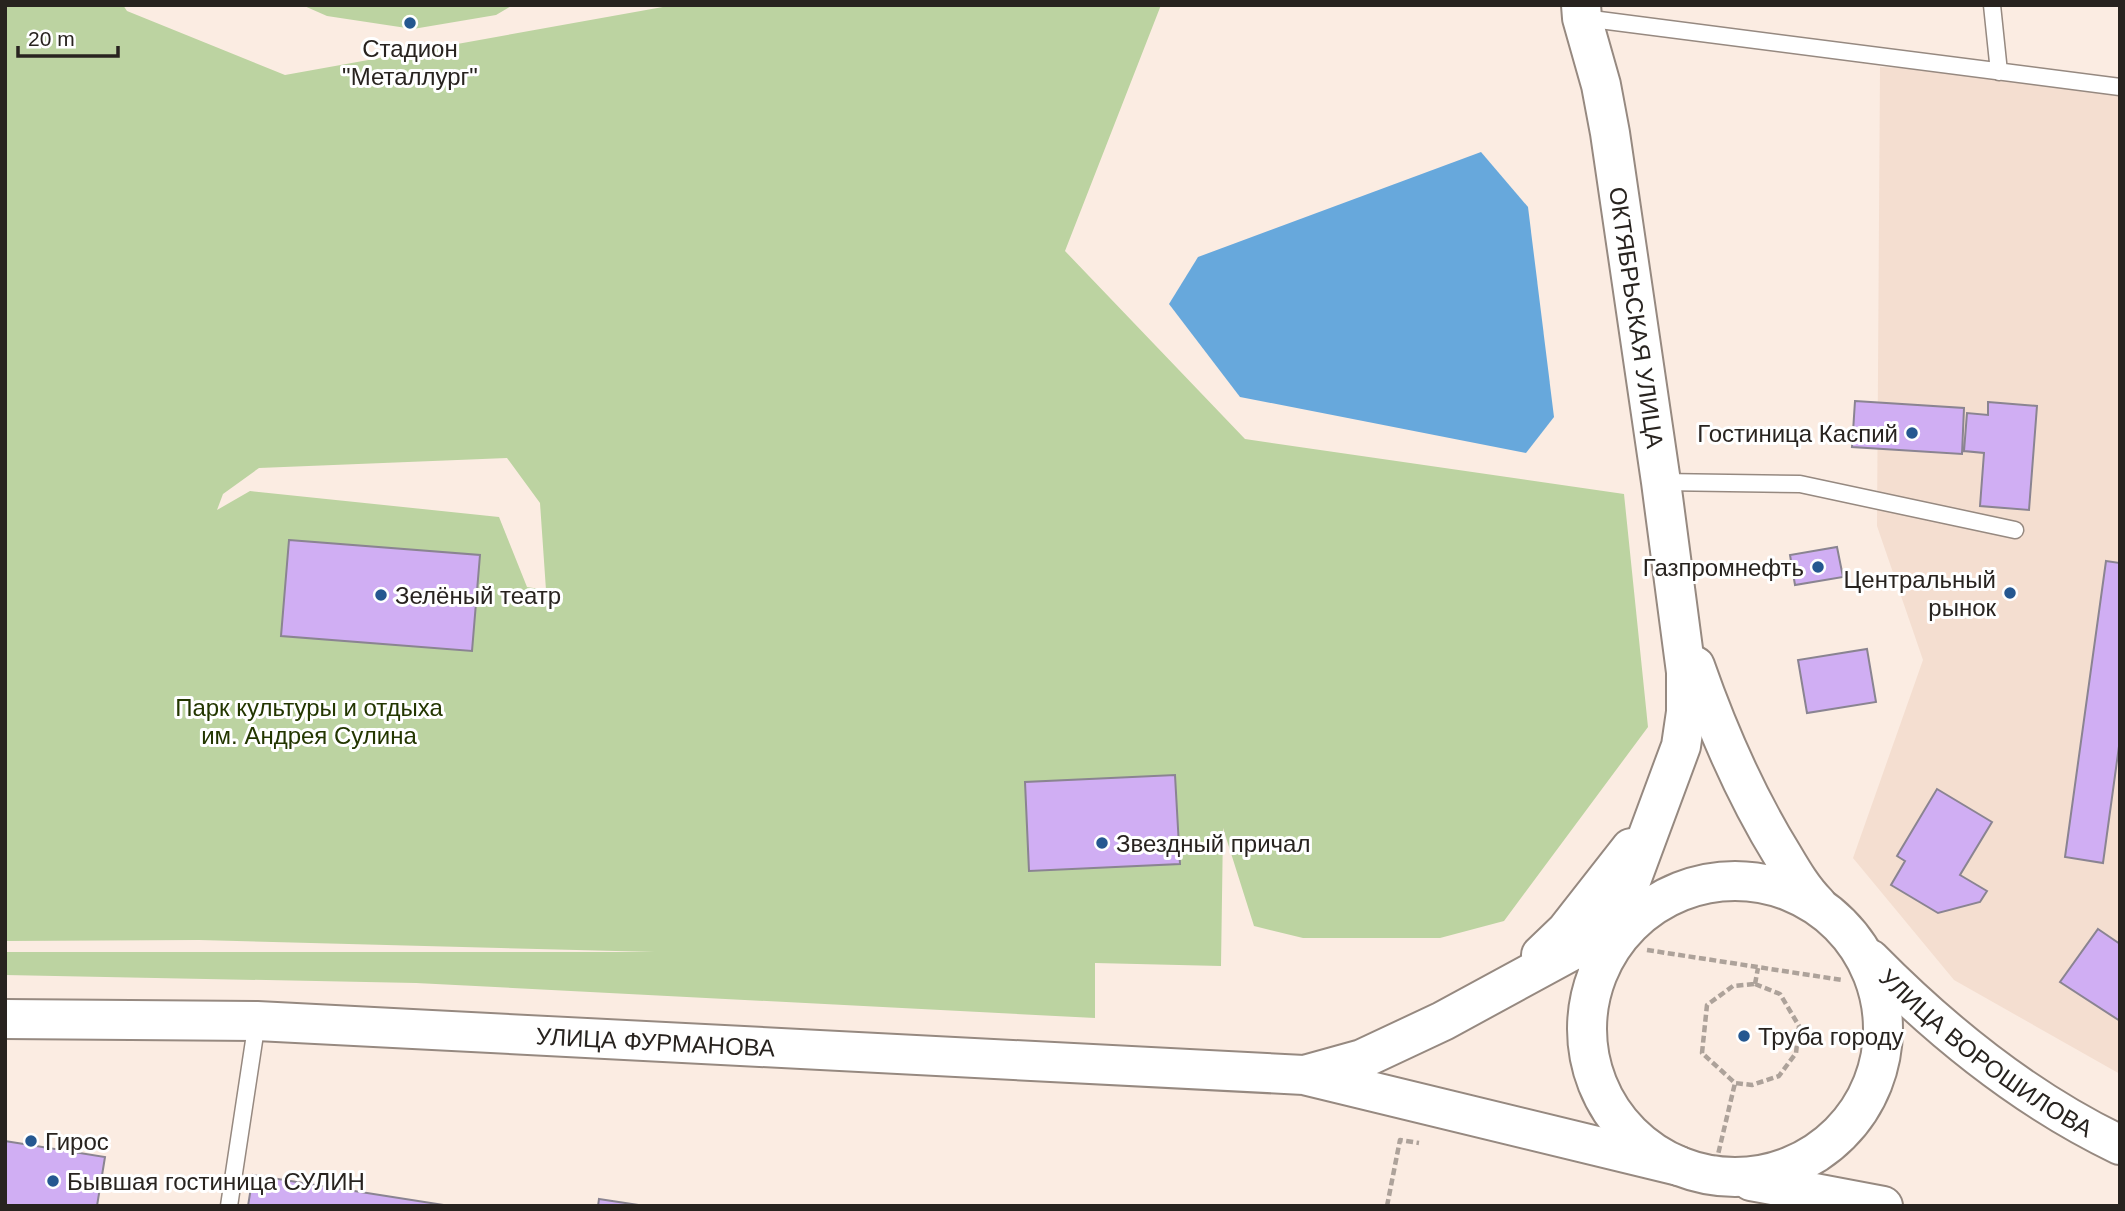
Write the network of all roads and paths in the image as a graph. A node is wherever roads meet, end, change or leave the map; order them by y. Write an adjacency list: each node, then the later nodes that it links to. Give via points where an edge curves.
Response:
1 (1992, 5): 3 (lane)
2 (1582, 12): 3 (lane); 5 (main road, ОКТЯБРЬСКАЯ УЛИЦА, via 1610,133)
3 (1999, 72): 4 (lane)
4 (2120, 87)
5 (1661, 482): 6 (lane, via 1800,484); 7 (main road, ОКТЯБРЬСКАЯ УЛИЦА)
6 (2015, 530)
7 (1679, 621): 8 (main road, via 1686,712 1681,746); 9 (main road, via 1729,754 1770,835)
8 (1662, 799): 10 (main road); 15 (main road, via 1625,857 1566,931)
9 (1819, 906): 10 (main road, via 1780,887 1741,880 1707,883 1671,894 1645,910); 11 (main road)
10 (1605, 951): 12 (path, via 1637,948); 15 (main road); 21 (main road, via 1586,1026 1597,1083 1629,1132 1647,1149)
11 (1862, 951): 14 (main road); 20 (main road, УЛИЦА ВОРОШИЛОВА, via 1962,1044 2028,1091)
12 (1758, 968): 13 (path); 14 (path, via 1846,981)
13 (1755, 984): 13 (path, via 1780,994 1799,1026 1796,1054 1779,1076 1752,1085 1735,1083 1702,1053 1707,1005 1733,986)
14 (1879, 993): 22 (main road, via 1884,1023 1881,1056 1862,1107 1843,1131 1793,1166)
15 (1490, 995): 18 (main road, via 1362,1059)
16 (5, 1019): 17 (main road, УЛИЦА ФУРМАНОВА)
17 (257, 1021): 18 (main road, УЛИЦА ФУРМАНОВА); 23 (lane)
18 (1304, 1075): 21 (main road)
19 (1400, 1140): 24 (path)
20 (2120, 1145)
21 (1679, 1166): 22 (main road)
22 (1732, 1177): 25 (main road)
23 (229, 1206)
24 (1387, 1206)
25 (1883, 1206)

